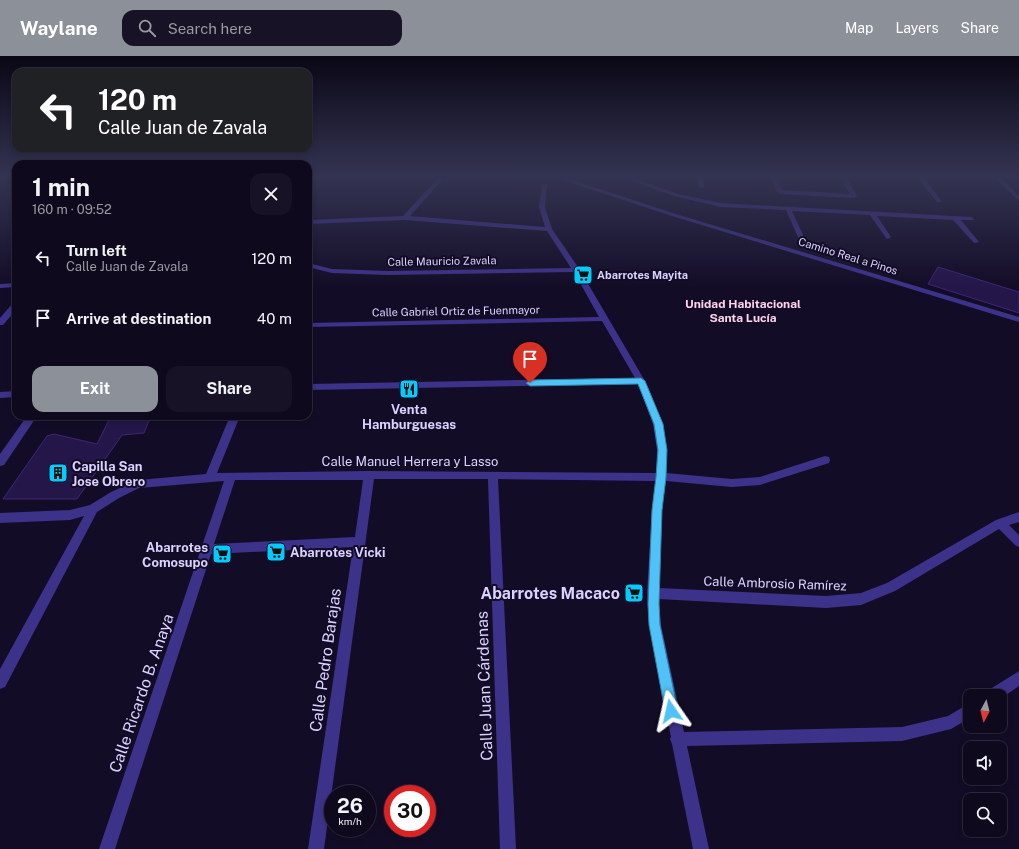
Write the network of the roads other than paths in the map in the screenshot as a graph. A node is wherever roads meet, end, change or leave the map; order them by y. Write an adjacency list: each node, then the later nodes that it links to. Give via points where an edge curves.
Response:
1 (409, 214): 7 (street)
2 (544, 214): 11 (street)
3 (669, 214): 21 (street, Camino Real a Pinos)
4 (790, 214): 12 (street)
5 (873, 214): 13 (street)
6 (889, 214): 8 (street)
7 (405, 218): 10 (street); 11 (street)
8 (955, 218): 9 (street); 14 (street)
9 (972, 219)
10 (312, 222)
11 (549, 229): 16 (street)
12 (801, 237)
13 (888, 237)
14 (976, 242)
15 (312, 266): 16 (street, Calle Mauricio Zavala, via 332,272 388,273)
16 (576, 270): 20 (street)
17 (0, 286): 18 (street)
18 (12, 286)
19 (12, 310): 22 (street)
20 (605, 319): 23 (street, Calle Gabriel Ortiz de Fuenmayor); 24 (street)
21 (1019, 320)
22 (0, 323)
23 (312, 325)
24 (641, 381): 25 (street); 35 (street, via 658,424 662,450)
25 (312, 387)
26 (12, 394): 27 (street)
27 (0, 395)
28 (29, 420): 31 (street)
29 (234, 420): 36 (street)
30 (825, 460): 35 (street, Calle Manuel Herrera y Lasso, via 760,481 732,483)
31 (0, 462)
32 (369, 475): 33 (street, Calle Manuel Herrera y Lasso); 34 (street, Calle Manuel Herrera y Lasso); 41 (street, Calle Pedro Barajas)
33 (493, 475): 35 (street, Calle Manuel Herrera y Lasso); 52 (street, Calle Juan Cárdenas)
34 (231, 476): 36 (street, Calle Manuel Herrera y Lasso); 43 (street, Calle Ricardo B. Anaya)
35 (661, 477): 44 (street)
36 (210, 478): 37 (street, Calle Manuel Herrera y Lasso, via 138,484)
37 (93, 509): 39 (street, Calle Manuel Herrera y Lasso, via 70,515); 46 (street)
38 (1019, 517): 40 (street, Calle Ambrosio Ramírez)
39 (0, 518)
40 (1000, 523): 42 (street); 44 (street, Calle Ambrosio Ramírez, via 891,587 861,599 826,602)
41 (360, 542): 43 (street); 51 (street, Calle Pedro Barajas)
42 (1019, 542)
43 (208, 548): 50 (street, Calle Ricardo B. Anaya)
44 (653, 593): 49 (street, via 654,625)
45 (1019, 678): 47 (street)
46 (0, 682)
47 (1002, 689)
48 (963, 714): 49 (street, via 951,722 902,734)
49 (677, 739): 53 (street)
50 (107, 849)
51 (316, 849)
52 (508, 849)
53 (701, 849)

